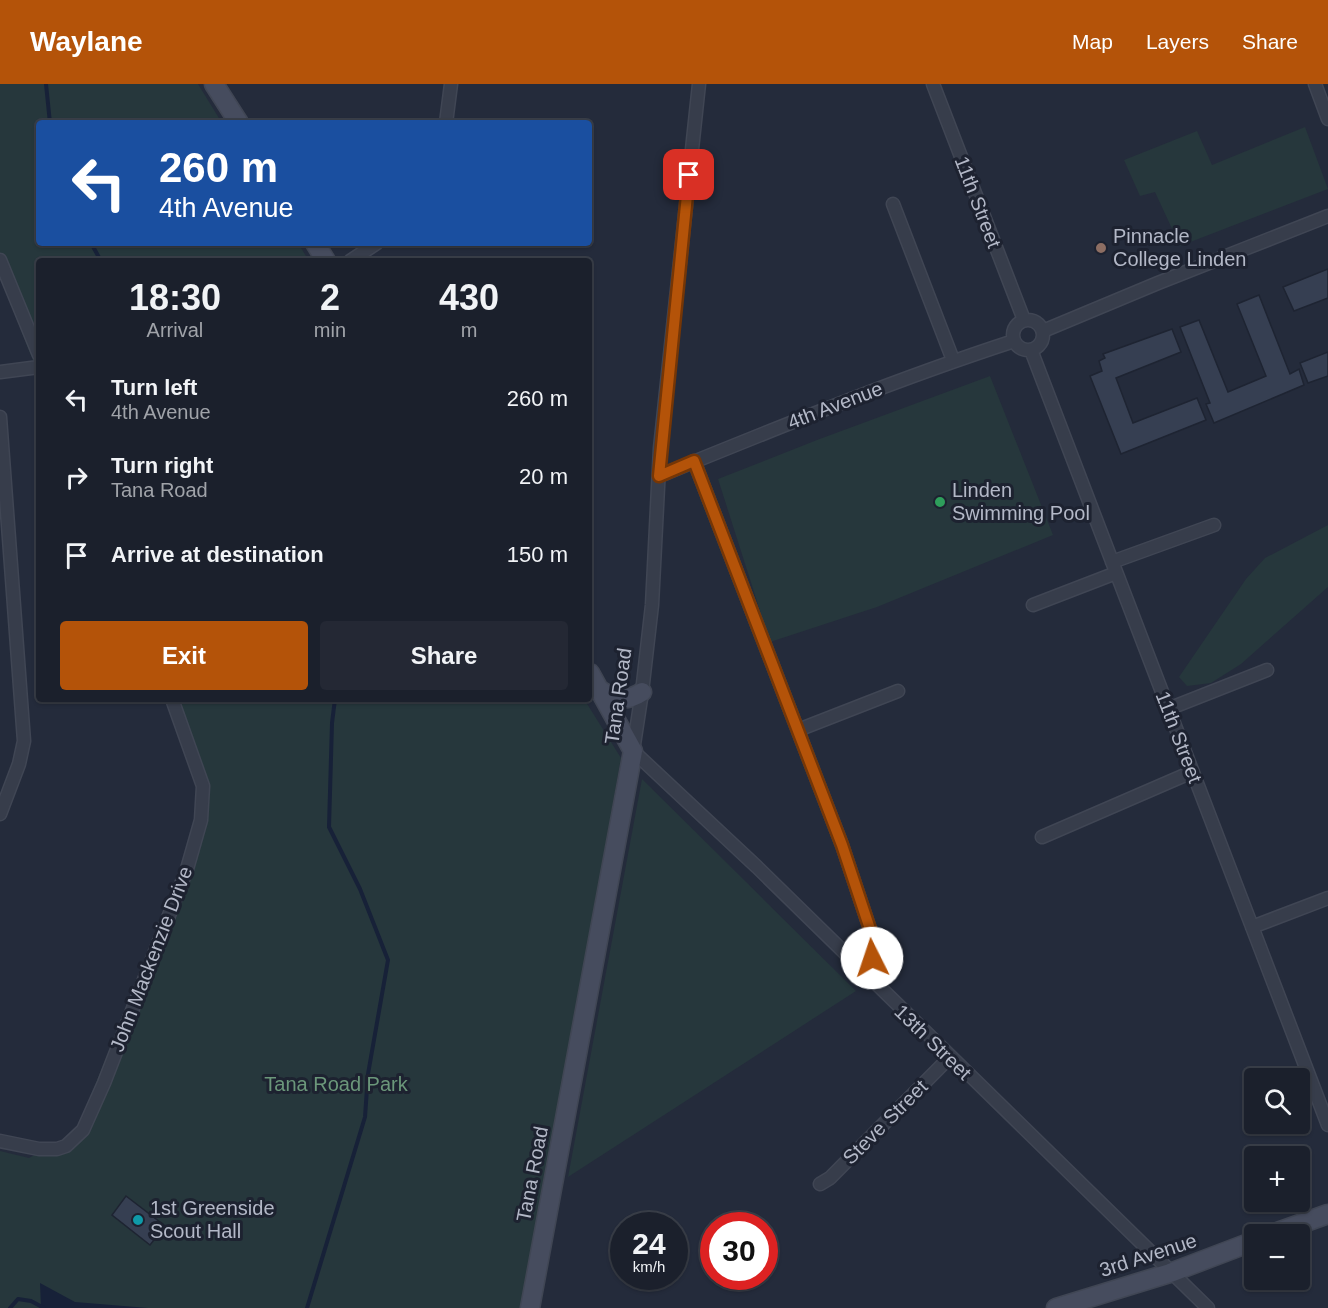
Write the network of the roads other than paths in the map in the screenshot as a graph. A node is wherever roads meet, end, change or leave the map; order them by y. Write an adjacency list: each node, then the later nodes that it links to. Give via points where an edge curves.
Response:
1 (214, 84): 7 (main road)
2 (451, 84): 8 (street)
3 (699, 84): 24 (street, Tana Road)
4 (933, 84): 14 (street, 11th Street)
5 (1315, 84): 6 (street)
6 (1328, 119)
7 (237, 120)
8 (446, 120)
9 (893, 204): 19 (street)
10 (1328, 216): 15 (street)
11 (372, 246): 12 (street)
12 (354, 258)
13 (0, 260): 17 (street)
14 (1024, 320): 15 (street, via 1038,323); 16 (street, via 1016,326)
15 (1043, 331): 18 (street, via 1040,345)
16 (1014, 341): 18 (street); 19 (street, 4th Avenue)
17 (36, 348)
18 (1031, 350): 26 (street, 11th Street)
19 (953, 360): 23 (street, 4th Avenue)
20 (36, 367): 21 (street)
21 (0, 372)
22 (0, 417): 38 (street, via 24,741)
23 (694, 461): 24 (street, 4th Avenue); 35 (street)
24 (659, 476): 32 (street, Tana Road, via 652,605)
25 (1214, 525): 26 (street)
26 (1114, 568): 27 (street); 34 (street, 11th Street)
27 (1034, 605)
28 (1267, 670): 34 (street)
29 (592, 676): 30 (main road)
30 (600, 690): 32 (main road, via 622,699); 36 (main road)
31 (898, 691): 35 (street)
32 (642, 692): 36 (street, Tana Road)
33 (173, 702): 45 (street, John Mackenzie Drive, via 203,786 203,810 187,869 104,1083 82,1130 66,1146 39,1149)
34 (1168, 709): 37 (street, 11th Street)
35 (798, 730): 42 (street, via 869,924 873,948)
36 (633, 751): 42 (street, 13th Street); 51 (main road, Tana Road)
37 (1192, 772): 39 (street); 41 (street, 11th Street)
38 (0, 814)
39 (1042, 837)
40 (1328, 898): 41 (street)
41 (1252, 927): 44 (street, 11th Street)
42 (871, 981): 43 (street, 13th Street)
43 (949, 1058): 46 (street, Steve Street); 50 (street, 13th Street)
44 (1328, 1125)
45 (0, 1141)
46 (820, 1184)
47 (1328, 1214): 48 (main road)
48 (1300, 1224)
49 (1244, 1245): 50 (main road, 3rd Avenue)
50 (1170, 1273): 52 (main road, 3rd Avenue); 53 (street, 13th Street)
51 (530, 1308)
52 (1056, 1308)
53 (1208, 1308)

